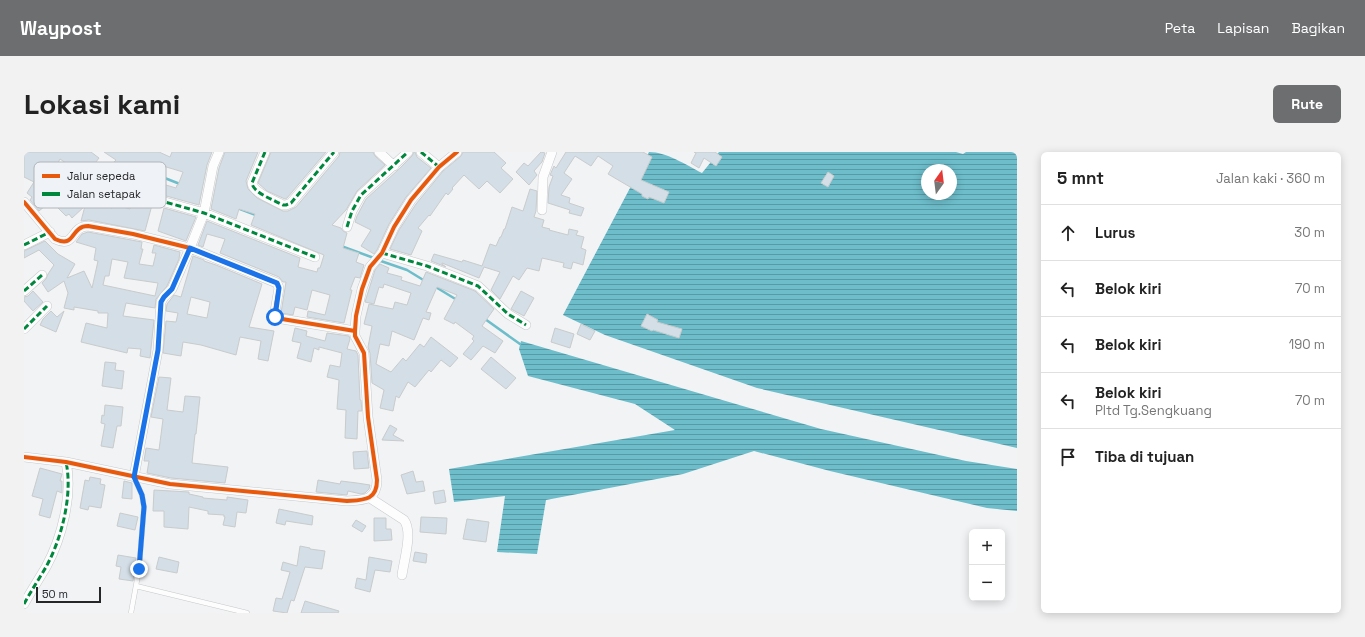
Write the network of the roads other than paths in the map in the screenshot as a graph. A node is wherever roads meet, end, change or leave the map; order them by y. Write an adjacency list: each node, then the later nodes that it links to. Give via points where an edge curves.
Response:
1 (219, 152): 14 (street, via 213,166)
2 (265, 152): 3 (street, via 252,186 256,191 286,205 291,203)
3 (334, 152)
4 (380, 152): 9 (street)
5 (408, 152): 9 (street)
6 (421, 152): 10 (street)
7 (457, 152): 10 (street)
8 (552, 152): 13 (street, via 543,177)
9 (394, 166): 15 (street, via 361,195 352,211)
10 (439, 167): 19 (street, via 411,200)
11 (24, 202): 16 (street)
12 (166, 202): 14 (street)
13 (542, 210)
14 (204, 213): 18 (street); 20 (street)
15 (347, 228)
16 (50, 232): 17 (street); 18 (street, via 59,241 70,240 77,229 88,226)
17 (24, 245)
18 (190, 248): 26 (street, via 277,283 279,288 274,317); 29 (street, via 172,289 161,302 158,350)
19 (380, 255): 24 (street, via 427,266 478,286 508,314); 26 (street, via 370,267 362,289)
20 (315, 256)
21 (42, 275): 22 (street)
22 (24, 291)
23 (47, 306): 25 (street)
24 (526, 325)
25 (24, 329)
26 (355, 331): 30 (street, via 364,352 368,417 376,480 376,489)
27 (24, 457): 28 (street)
28 (66, 462): 29 (street); 33 (street, via 68,494 57,543 47,566)
29 (134, 477): 30 (street, via 170,484 347,501); 32 (lane, via 144,507)
30 (370, 498): 31 (street, via 407,524 408,536)
31 (402, 575)
32 (136, 586): 34 (lane); 35 (lane)
33 (24, 604)
34 (130, 613)
35 (247, 613)

